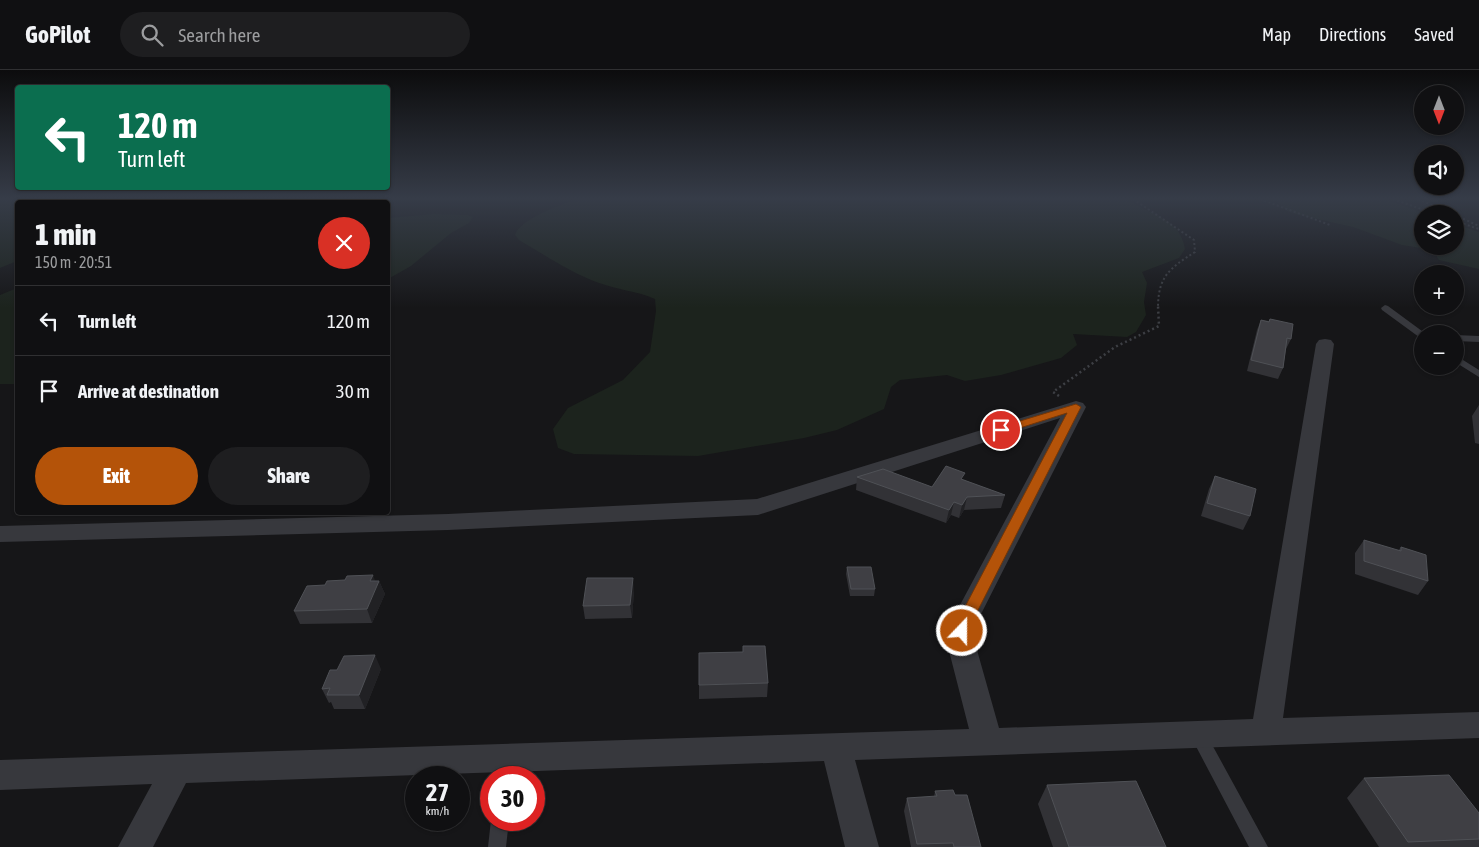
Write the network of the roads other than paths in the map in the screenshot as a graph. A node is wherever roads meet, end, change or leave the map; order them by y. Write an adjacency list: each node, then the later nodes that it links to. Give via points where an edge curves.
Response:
1 (1385, 308): 2 (lane)
2 (1414, 329)
3 (1464, 338): 4 (lane)
4 (1479, 339)
5 (1325, 344): 10 (street)
6 (1464, 364): 7 (lane)
7 (1479, 374)
8 (0, 534): 12 (street, via 448,522 758,507 1076,407 962,631 962,643)
9 (1479, 726): 10 (street)
10 (1266, 733): 11 (street)
11 (1198, 735): 12 (street); 22 (lane)
12 (988, 742): 13 (street)
13 (836, 748): 14 (street); 21 (street)
14 (534, 766)
15 (480, 768): 16 (street)
16 (177, 769): 17 (street); 19 (street)
17 (0, 775)
18 (499, 831): 20 (lane)
19 (135, 847)
20 (497, 847)
21 (862, 847)
22 (1259, 847)

